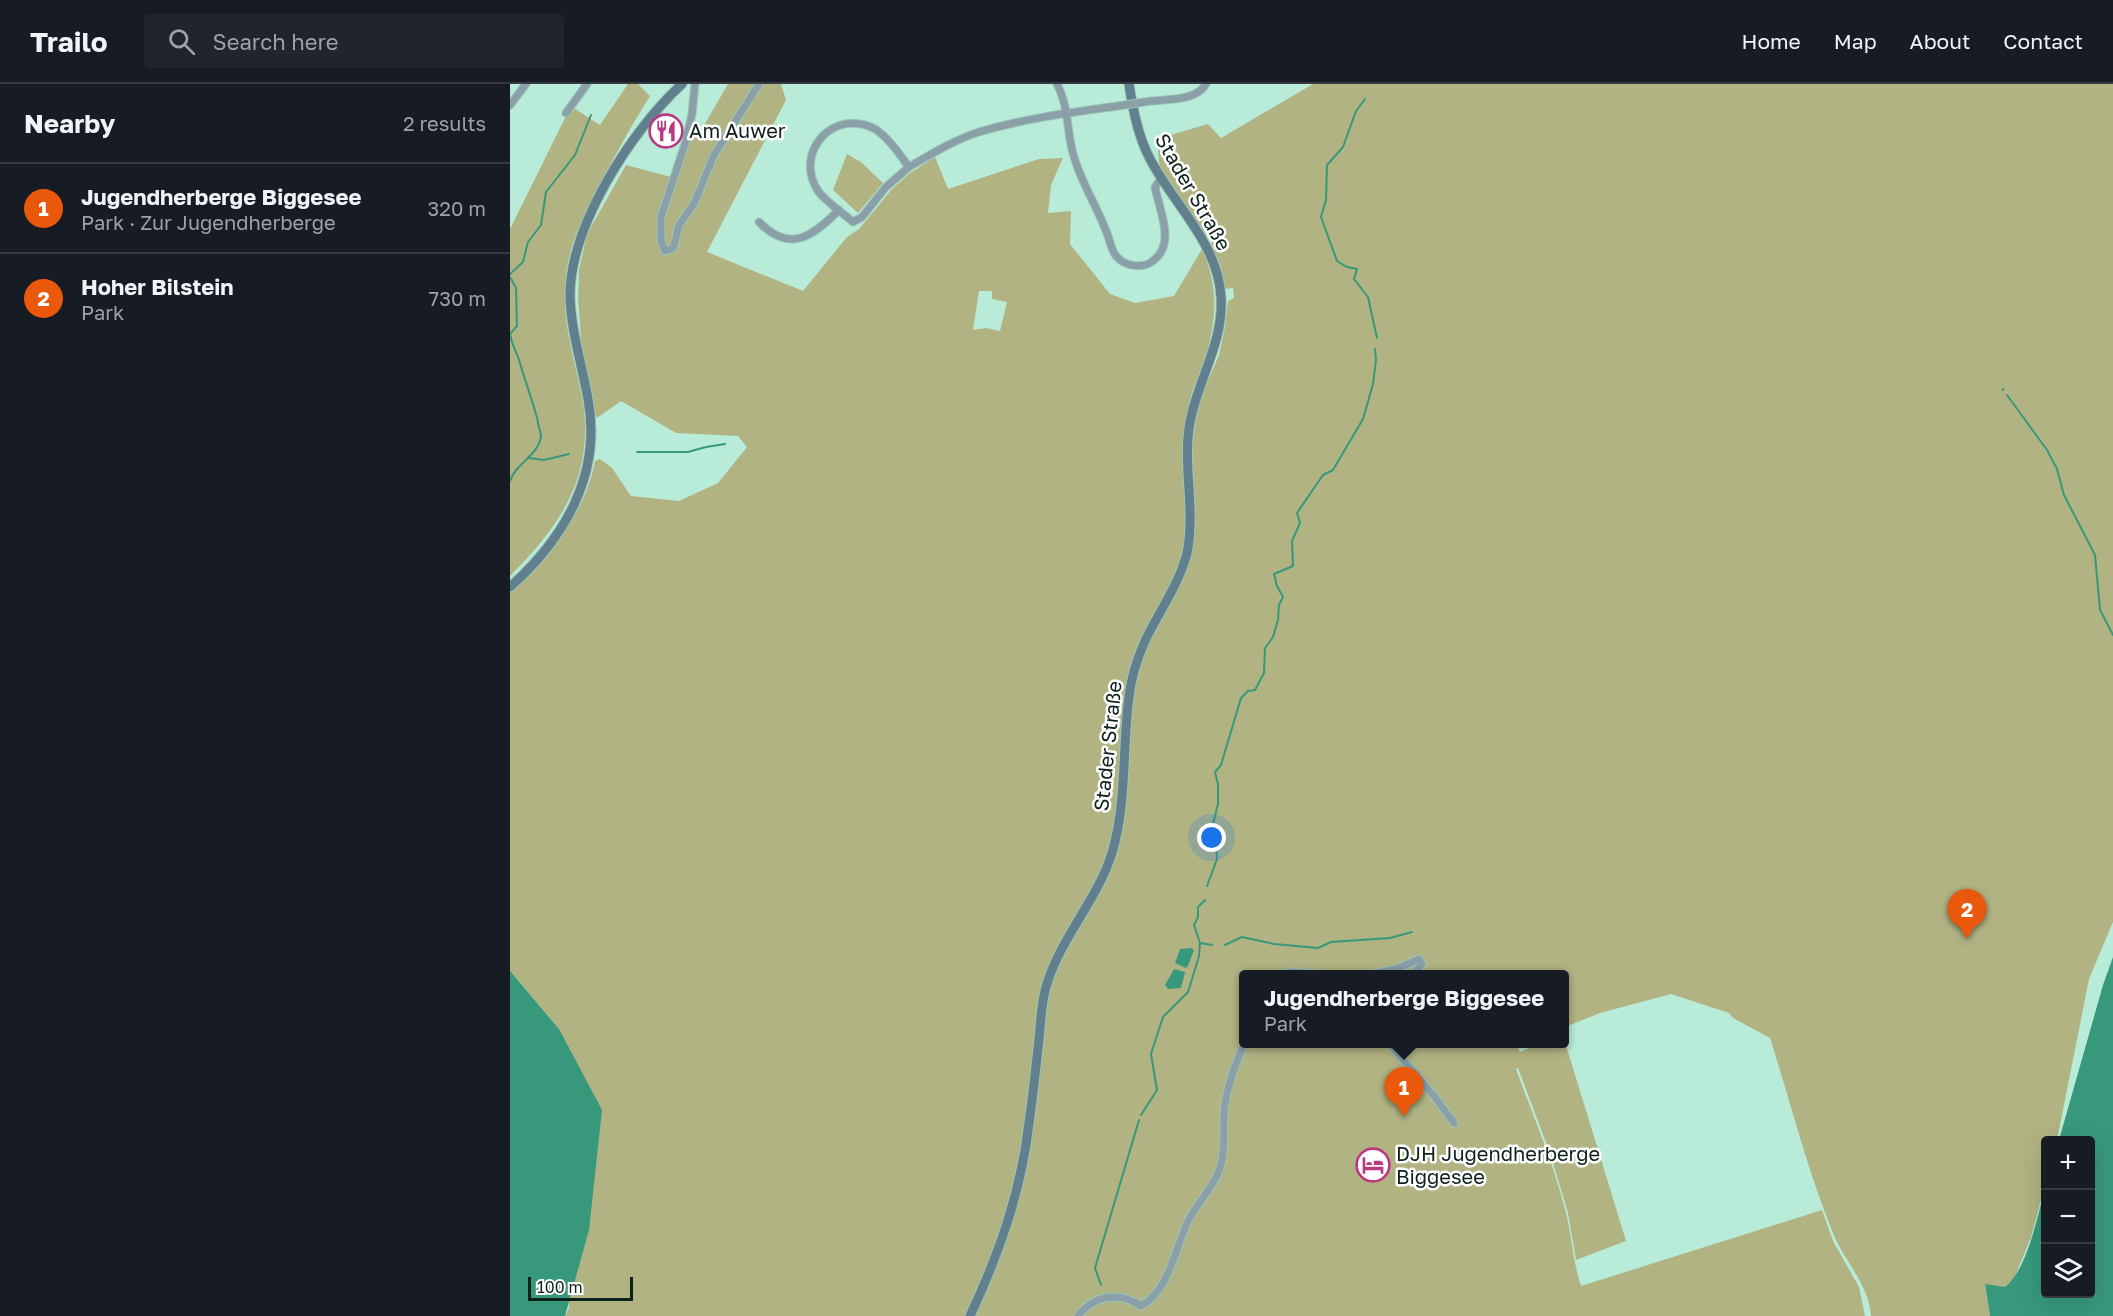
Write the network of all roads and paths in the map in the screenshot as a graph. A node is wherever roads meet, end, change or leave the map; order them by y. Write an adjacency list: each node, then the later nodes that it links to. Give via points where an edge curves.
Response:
1 (526, 84): 9 (street)
2 (587, 84): 10 (street)
3 (682, 84): 16 (street, via 652,113 630,146 595,206 576,251 572,320 589,402 591,450 587,473 576,502 547,547)
4 (695, 84): 5 (street, via 690,123 661,217 665,251 674,246 679,225 694,204 714,155)
5 (759, 84)
6 (1057, 84): 11 (street)
7 (1129, 84): 13 (street, Stader Straße, via 1140,136)
8 (1206, 84): 11 (street, bridge, via 1192,96)
9 (510, 105)
10 (566, 113)
11 (1067, 113): 12 (street, via 978,133 932,152); 13 (street, via 1077,166 1117,257 1127,264 1147,265 1162,251 1166,237 1155,187)
12 (909, 167): 14 (street, via 858,221 853,222); 14 (street, via 883,135 866,126 846,123 828,131 814,146 811,174 818,190)
13 (1161, 179): 22 (street, Stader Straße, via 1205,244 1214,262 1221,295 1220,328 1188,433 1187,552 1133,675 1120,812 1112,852 1050,974 1017,1190 1002,1242)
14 (839, 210): 15 (street, via 817,230 793,240 774,235)
15 (759, 222)
16 (510, 587)
17 (1392, 970): 18 (street, via 1419,959 1422,964)
18 (1417, 970)
19 (1242, 1048): 23 (street, via 1224,1111 1224,1148 1219,1171 1190,1219 1162,1283 1150,1301 1141,1306 1122,1296 1111,1296 1090,1304)
20 (1393, 1048): 21 (street)
21 (1454, 1123)
22 (970, 1316)
23 (1078, 1316)

